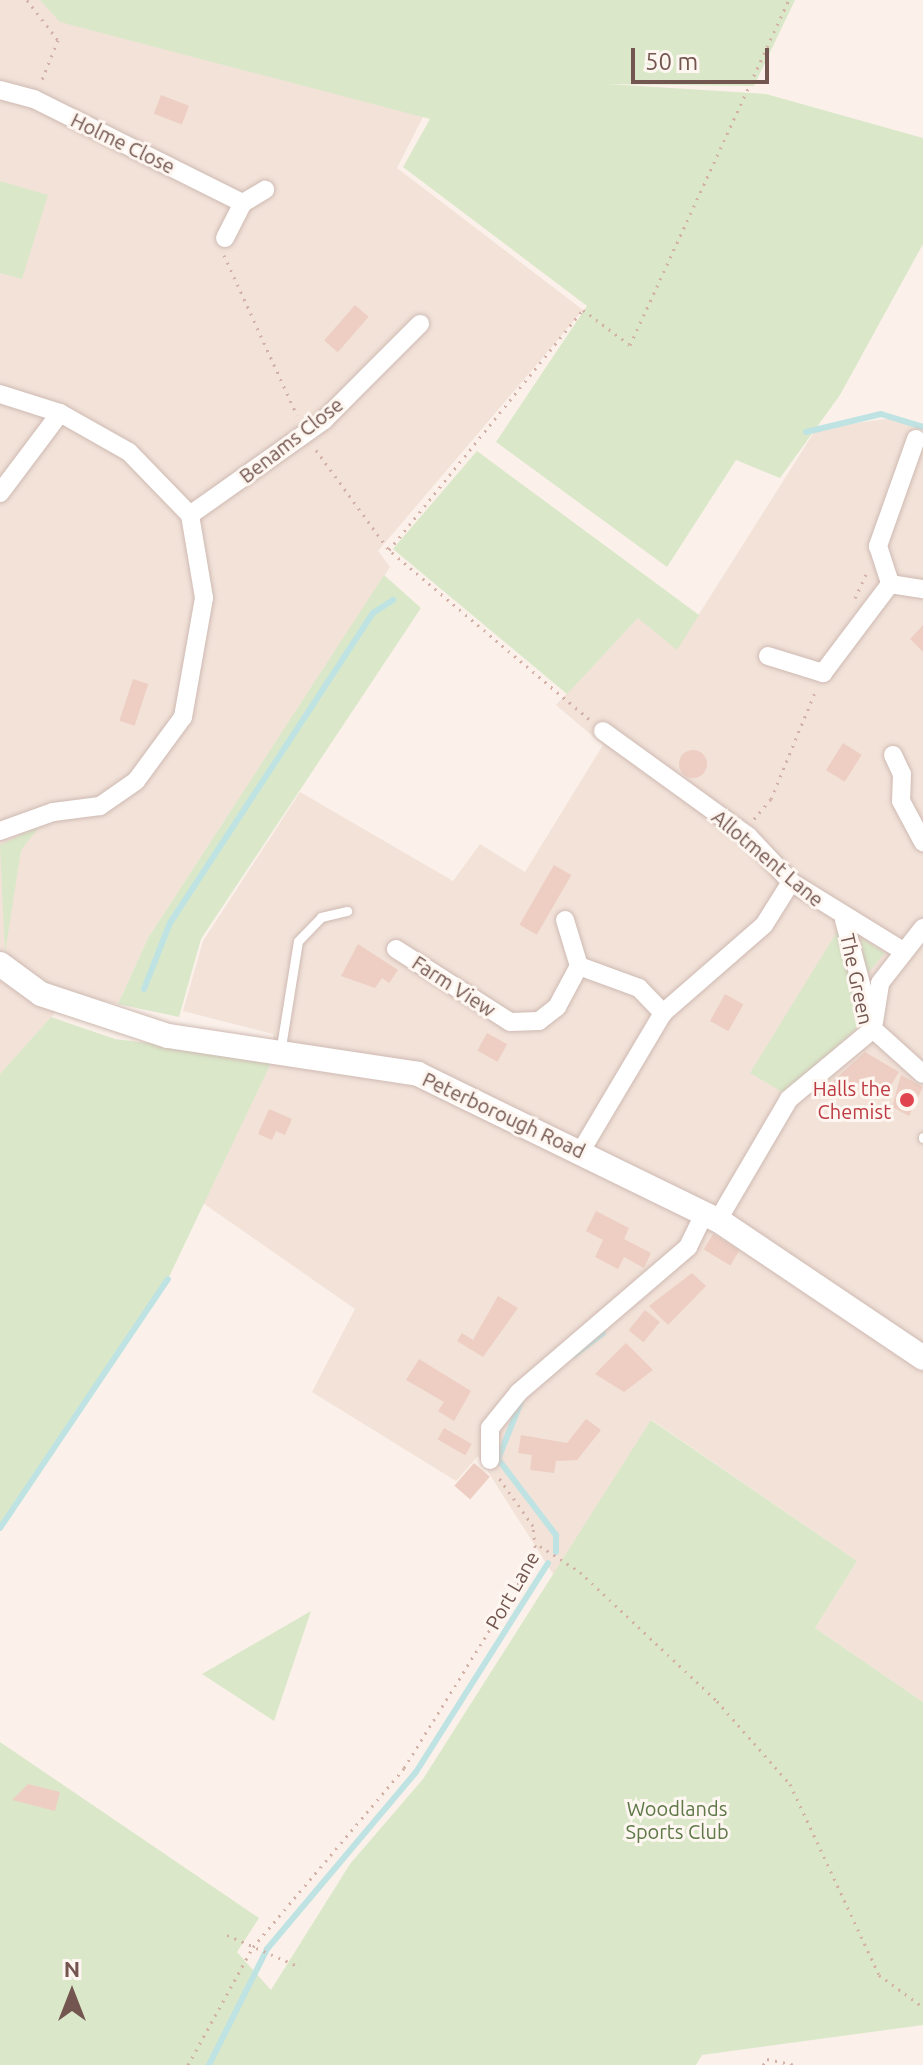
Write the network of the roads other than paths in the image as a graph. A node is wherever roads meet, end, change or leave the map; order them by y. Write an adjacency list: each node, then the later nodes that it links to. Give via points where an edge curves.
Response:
1 (0, 90): 3 (street, Holme Close, via 34,99)
2 (265, 190): 3 (street)
3 (243, 203): 4 (street)
4 (225, 238)
5 (420, 324): 10 (street, Benams Close, via 307,432)
6 (0, 394): 7 (street)
7 (60, 413): 9 (street); 10 (street, via 129,452)
8 (916, 439): 11 (street, via 878,546)
9 (0, 493)
10 (190, 515): 16 (street, via 204,598 183,717 136,781 100,806)
11 (890, 584): 12 (street); 13 (street, via 823,673)
12 (923, 589)
13 (768, 656)
14 (603, 731): 18 (street, Allotment Lane, via 742,832)
15 (893, 755): 17 (street, via 901,801)
16 (0, 831)
17 (923, 842)
18 (791, 882): 21 (street, Allotment Lane); 27 (street, via 764,925)
19 (347, 911): 29 (lane, via 321,917 298,941)
20 (565, 920): 25 (street)
21 (844, 920): 24 (street, Allotment Lane); 28 (street, The Green)
22 (923, 928): 24 (street)
23 (396, 949): 25 (street, Farm View, via 510,1022 539,1021 557,1007)
24 (900, 949): 28 (street, via 880,983)
25 (579, 966): 27 (street, via 639,988)
26 (3, 972): 29 (street, Peterborough Road, via 93,1015)
27 (663, 1013): 31 (street)
28 (873, 1029): 30 (street); 32 (street, The Green, via 782,1109)
29 (280, 1053): 31 (street, Peterborough Road, via 418,1074)
30 (923, 1074)
31 (581, 1151): 32 (street, Peterborough Road)
32 (712, 1216): 33 (street, Peterborough Road); 34 (street, via 688,1247 519,1392 490,1428)
33 (923, 1358)
34 (490, 1460)

